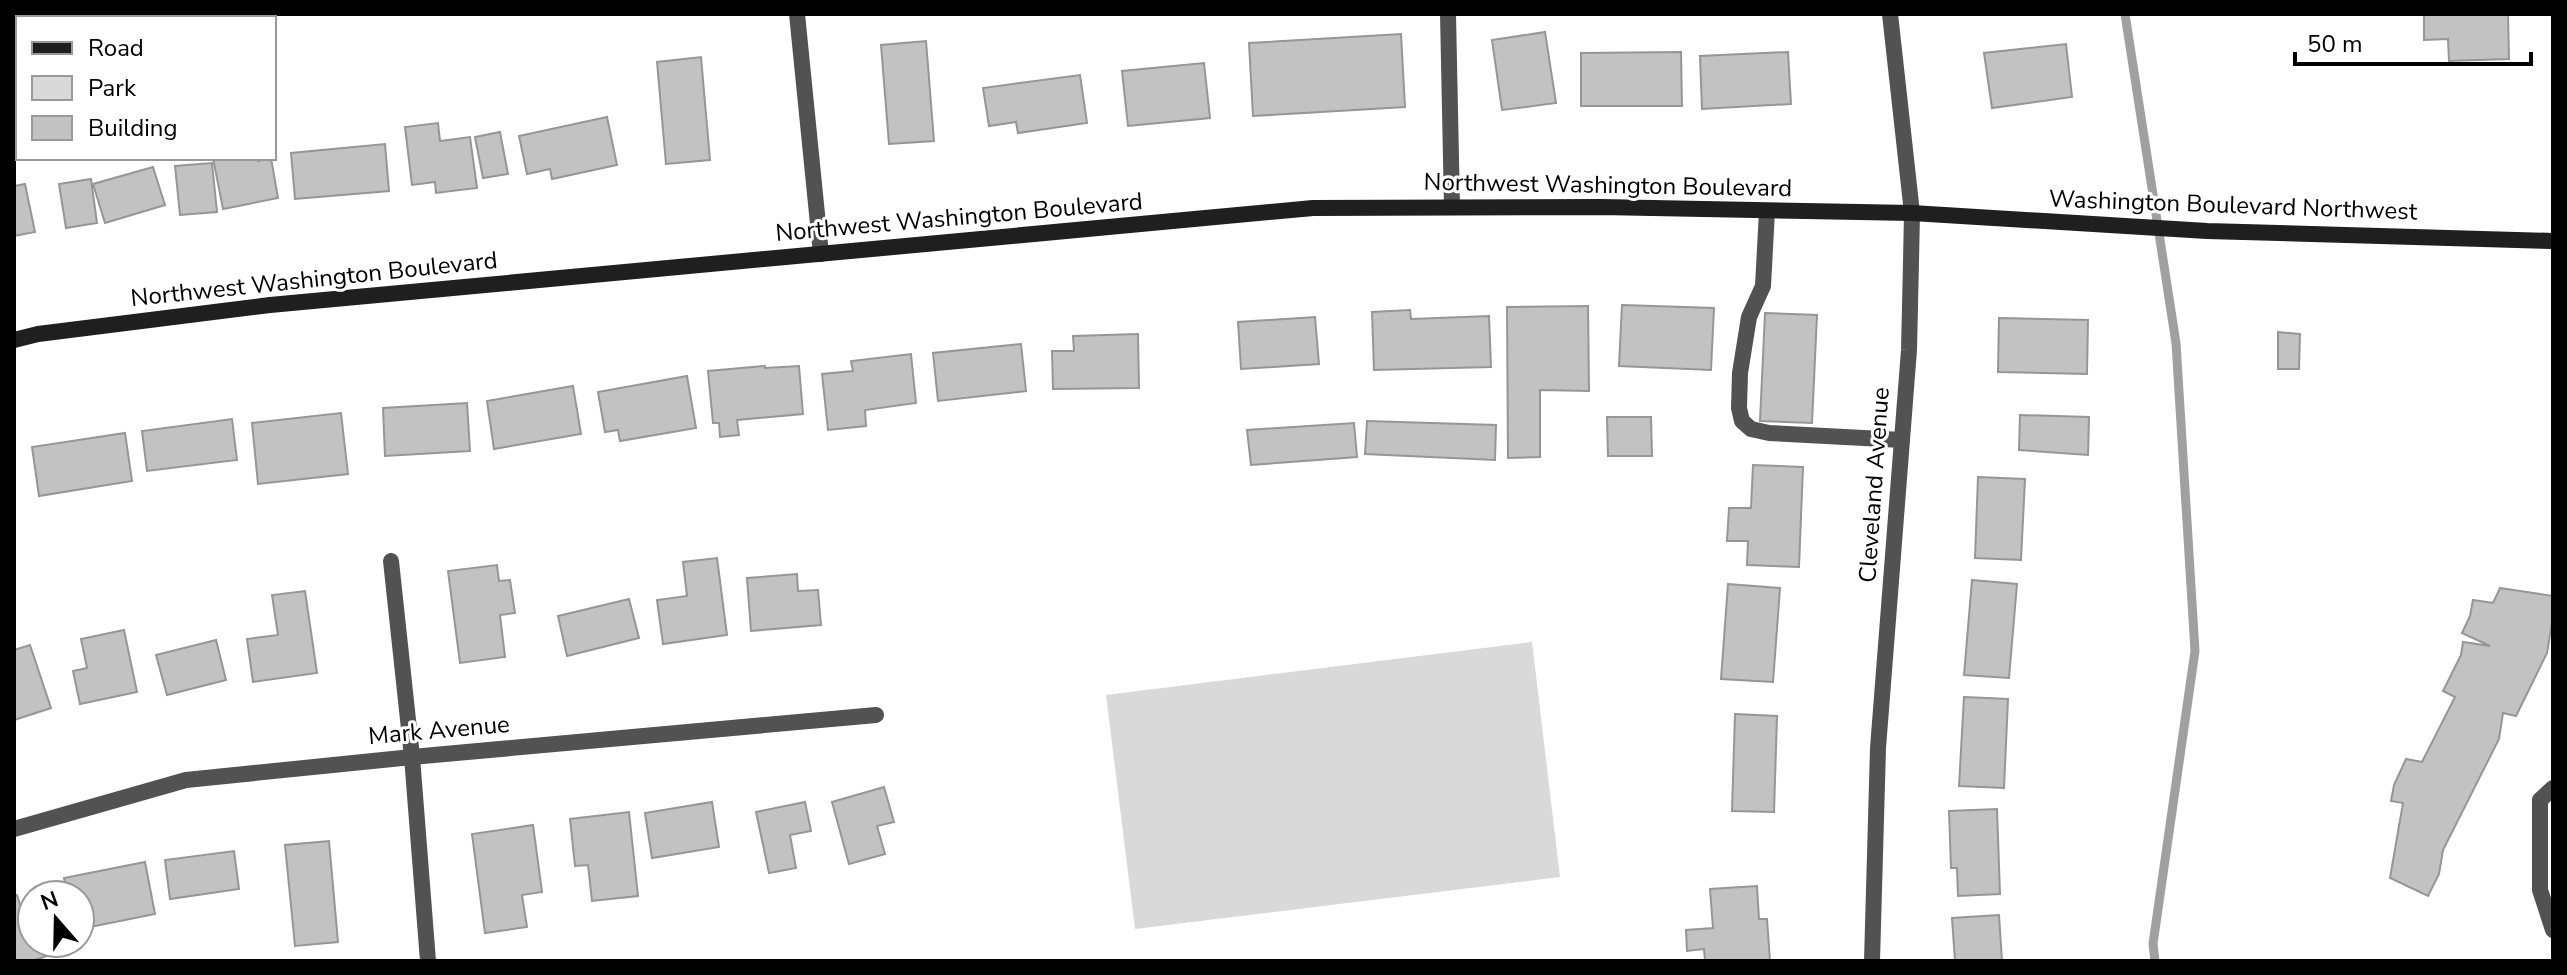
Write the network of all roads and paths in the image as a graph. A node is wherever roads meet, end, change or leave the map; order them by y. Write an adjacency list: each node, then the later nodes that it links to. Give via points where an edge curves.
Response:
1 (797, 14): 8 (street)
2 (1448, 14): 4 (street)
3 (1890, 14): 6 (street, Cleveland Avenue)
4 (1452, 207): 5 (main road, Northwest Washington Boulevard); 8 (main road, Northwest Washington Boulevard, via 1313,208)
5 (1767, 211): 6 (main road, Northwest Washington Boulevard); 10 (street, via 1763,286 1749,317 1740,373 1742,421 1769,433)
6 (1912, 213): 7 (main road, Washington Boulevard Northwest, via 2207,231); 10 (street, Cleveland Avenue)
7 (2553, 241)
8 (821, 254): 9 (main road, Northwest Washington Boulevard, via 270,305)
9 (14, 340)
10 (1902, 440): 18 (street, Cleveland Avenue, via 1878,748)
11 (391, 561): 13 (street)
12 (876, 715): 13 (street, Mark Avenue)
13 (412, 757): 15 (street, Mark Avenue, via 186,780); 17 (street)
14 (2553, 788): 16 (street, via 2540,800 2540,890)
15 (14, 829)
16 (2553, 930)
17 (428, 961)
18 (1872, 961)

